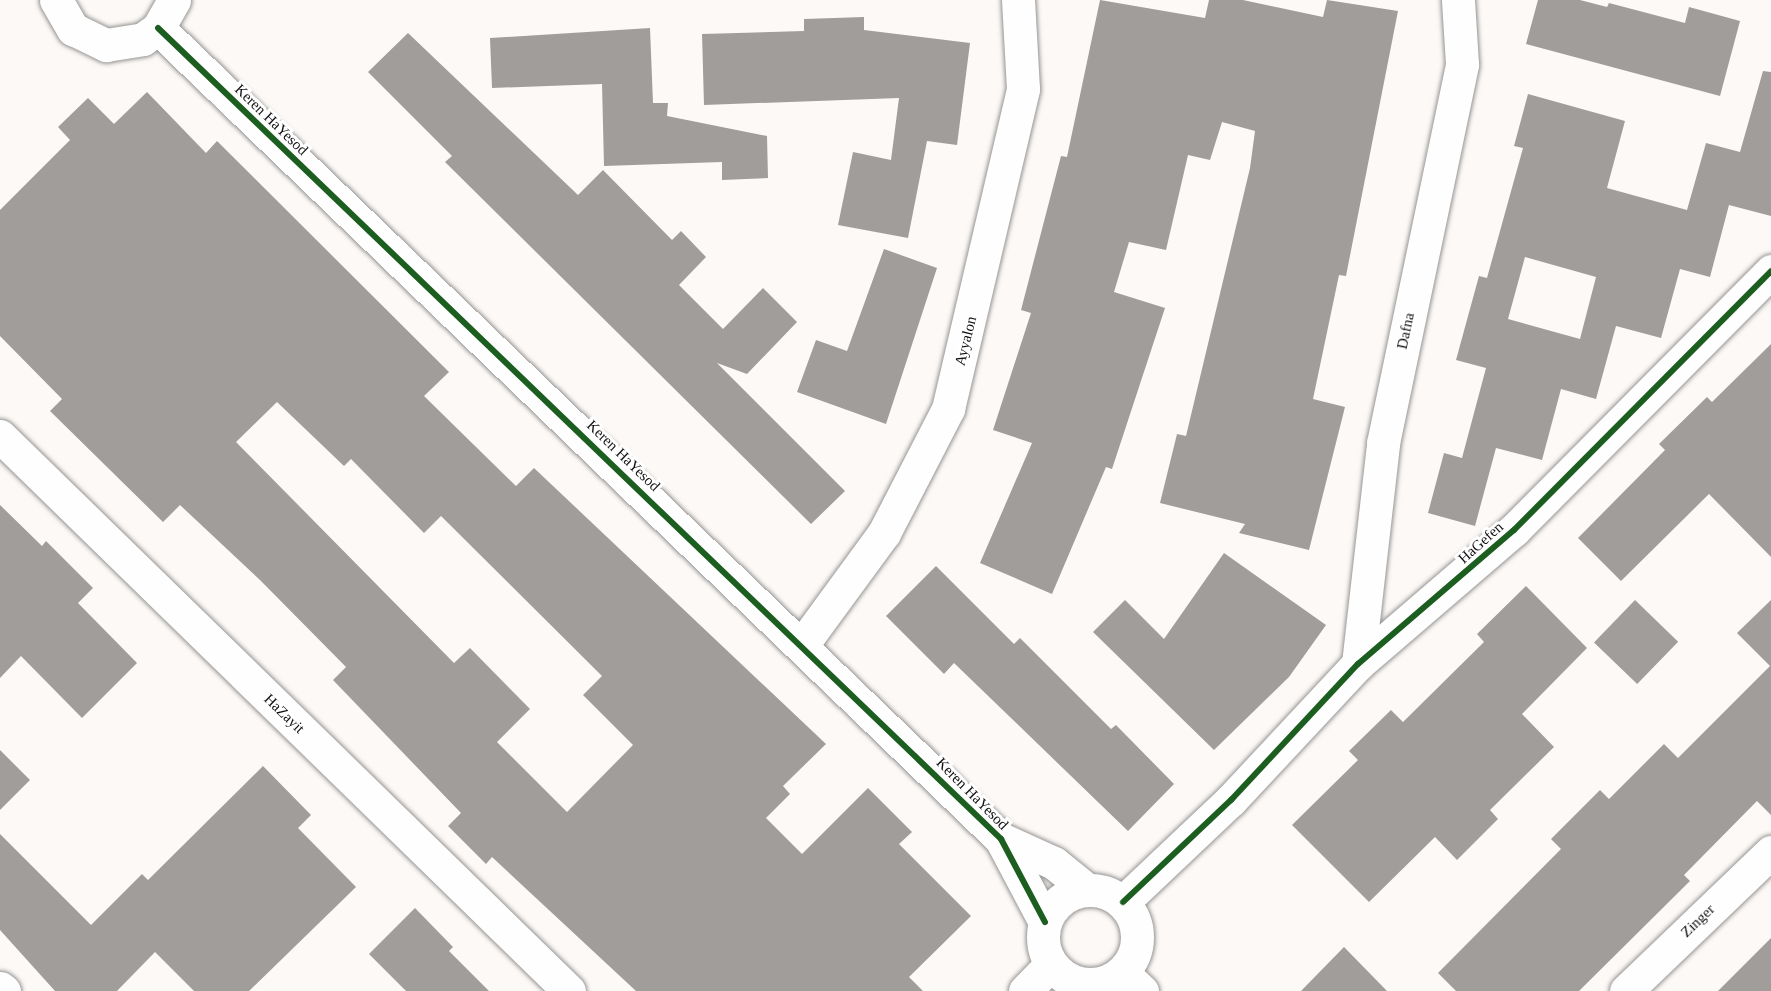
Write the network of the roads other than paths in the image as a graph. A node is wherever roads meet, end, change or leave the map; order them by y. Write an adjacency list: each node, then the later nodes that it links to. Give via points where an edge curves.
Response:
1 (56, 0): 5 (street, via 73,29 106,45 134,42)
2 (174, 0): 5 (street)
3 (1018, 0): 8 (street, Ayyalon, via 1023,89 948,409 884,533)
4 (1458, 0): 9 (street, Dafna, via 1462,64 1383,443)
5 (158, 28): 8 (street, Keren HaYesod)
6 (1771, 271): 9 (street, HaGefen, via 1514,530)
7 (0, 436): 19 (street, HaZayit)
8 (802, 645): 10 (street, Keren HaYesod)
9 (1358, 664): 13 (street, HaGefen, via 1231,800)
10 (1001, 839): 12 (street, Keren HaYesod, via 1054,863); 14 (street, Keren HaYesod)
11 (1771, 852): 21 (street, Zinger)
12 (1086, 889): 13 (street); 14 (street, via 1062,899)
13 (1123, 902): 16 (street, via 1132,915 1137,945)
14 (1045, 922): 15 (street, via 1044,951)
15 (1051, 964): 16 (street, via 1062,976 1093,984); 20 (street)
16 (1132, 981)
17 (0, 987): 18 (street)
18 (4, 991)
19 (569, 991)
20 (1025, 991)
21 (1626, 991)

